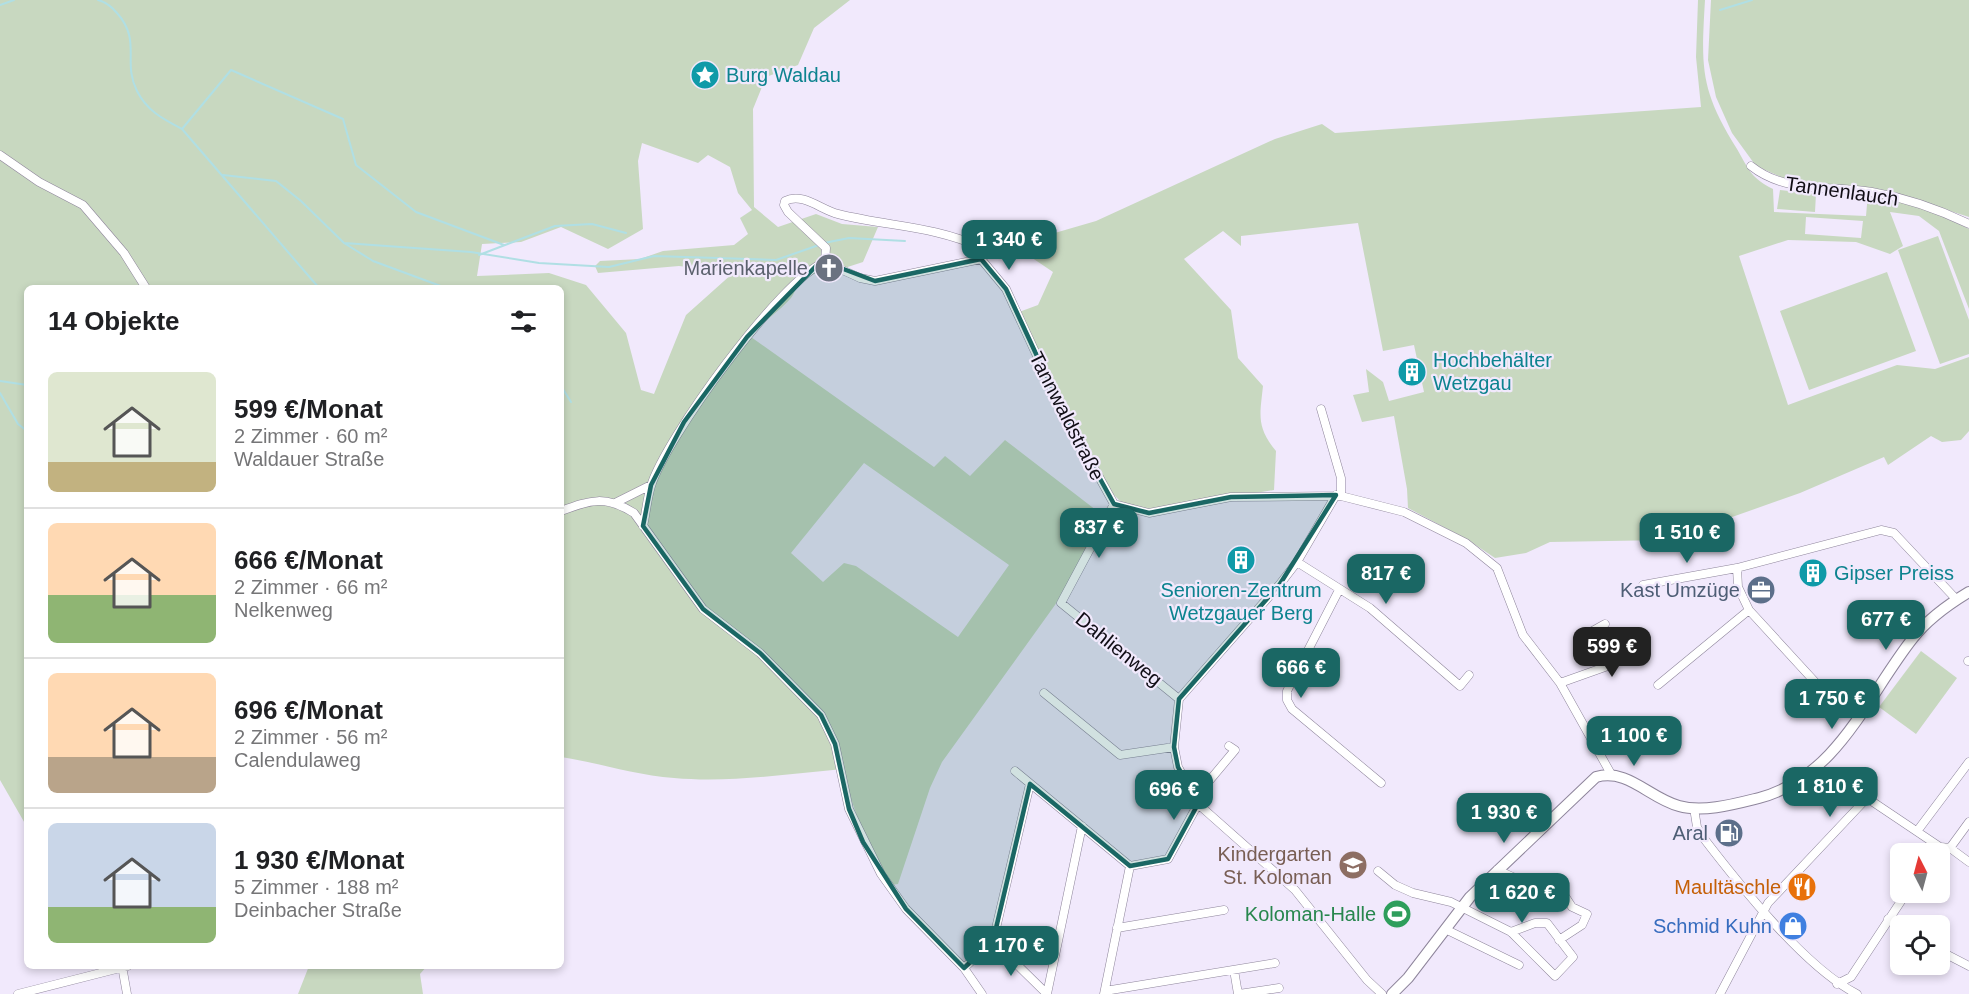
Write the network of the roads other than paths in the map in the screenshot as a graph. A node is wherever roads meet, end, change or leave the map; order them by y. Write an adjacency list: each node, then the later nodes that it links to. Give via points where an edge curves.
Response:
1 (0, 155): 6 (street, via 39,182 83,205 124,253)
2 (1751, 166): 3 (street, Tannenlauch, via 1763,176 1785,184 1871,192 1916,202)
3 (1966, 222)
4 (981, 259): 5 (street, via 875,281); 5 (street, Tannwaldstraße, via 983,248 943,232 837,214 801,198 785,201 788,212 825,248); 11 (street, Tannwaldstraße, via 1006,289 1062,410)
5 (825, 261): 8 (street, via 792,286 747,337 684,422)
6 (144, 285)
7 (1321, 409): 9 (street, via 1341,478)
8 (651, 485): 10 (street); 13 (street)
9 (1339, 496): 11 (street, Tannwaldstraße, via 1240,496 1149,513); 14 (street); 23 (street, Tannwaldstraße, via 1404,512 1490,559 1523,635)
10 (617, 502): 12 (street, via 591,500); 13 (street, via 634,513)
11 (1114, 504): 27 (street, Dahlienweg, via 1061,603)
12 (564, 510)
13 (643, 526): 61 (street, via 703,609 760,654 821,715 835,744 849,809 863,843 906,909)
14 (1297, 562): 17 (street); 27 (street)
15 (1737, 568): 16 (street); 19 (street, via 1888,531); 20 (street, via 1738,587)
16 (1643, 585)
17 (1339, 590): 22 (street, via 1399,631 1460,686); 35 (street, via 1287,691 1287,700 1292,709)
18 (1969, 592): 19 (street)
19 (1956, 600): 37 (street, via 1914,636 1856,724 1814,770 1794,784 1762,797)
20 (1749, 610): 24 (street); 25 (street)
21 (1605, 624): 23 (street, via 1589,633 1605,667)
22 (1469, 675)
23 (1560, 683): 33 (street, Tannwaldstraße)
24 (1816, 683)
25 (1658, 685)
26 (1044, 693): 29 (street, via 1120,755)
27 (1179, 699): 29 (street)
28 (1229, 746): 36 (street, via 1235,750)
29 (1174, 747): 36 (street, via 1178,767)
30 (1969, 762): 32 (street)
31 (1016, 771): 34 (street)
32 (1966, 773): 40 (street)
33 (1611, 774): 37 (street, via 1625,778 1658,799); 45 (street, via 1596,777)
34 (1030, 783): 39 (street); 56 (street)
35 (1381, 783)
36 (1196, 801): 44 (street, via 1168,859); 73 (street, via 1295,890)
37 (1694, 808): 50 (street, via 1702,836)
38 (1969, 822): 42 (street)
39 (1082, 826): 44 (street); 71 (street)
40 (1918, 830): 41 (street); 50 (street, via 1867,798 1781,887)
41 (1931, 843)
42 (1950, 848): 43 (street)
43 (1969, 862)
44 (1130, 866): 52 (street)
45 (1497, 870): 48 (street); 55 (street, via 1522,881 1555,880 1572,907 1587,914 1582,925)
46 (1378, 871): 48 (street, via 1395,885)
47 (1899, 903): 51 (street)
48 (1461, 908): 53 (street); 54 (street)
49 (1224, 910): 52 (street)
50 (1764, 911): 65 (street); 75 (street)
51 (1888, 919): 65 (street, via 1851,977)
52 (1118, 928): 67 (street)
53 (1445, 929): 59 (street); 74 (street)
54 (1511, 932): 55 (street, via 1547,923); 55 (street, via 1555,976 1573,957)
55 (1559, 940)
56 (993, 941): 61 (street); 71 (street)
57 (1950, 956): 60 (street)
58 (1275, 963): 64 (street)
59 (1519, 965)
60 (1969, 966)
61 (964, 968): 70 (street)
62 (113, 969): 68 (street)
63 (124, 969): 69 (street)
64 (1234, 970): 67 (street); 72 (street)
65 (1837, 984): 76 (street)
66 (1279, 988): 72 (street)
67 (1105, 992)
68 (18, 994)
69 (127, 994)
70 (982, 994)
71 (1047, 994)
72 (1238, 994)
73 (1382, 994)
74 (1392, 994)
75 (1720, 994)
76 (1857, 994)

